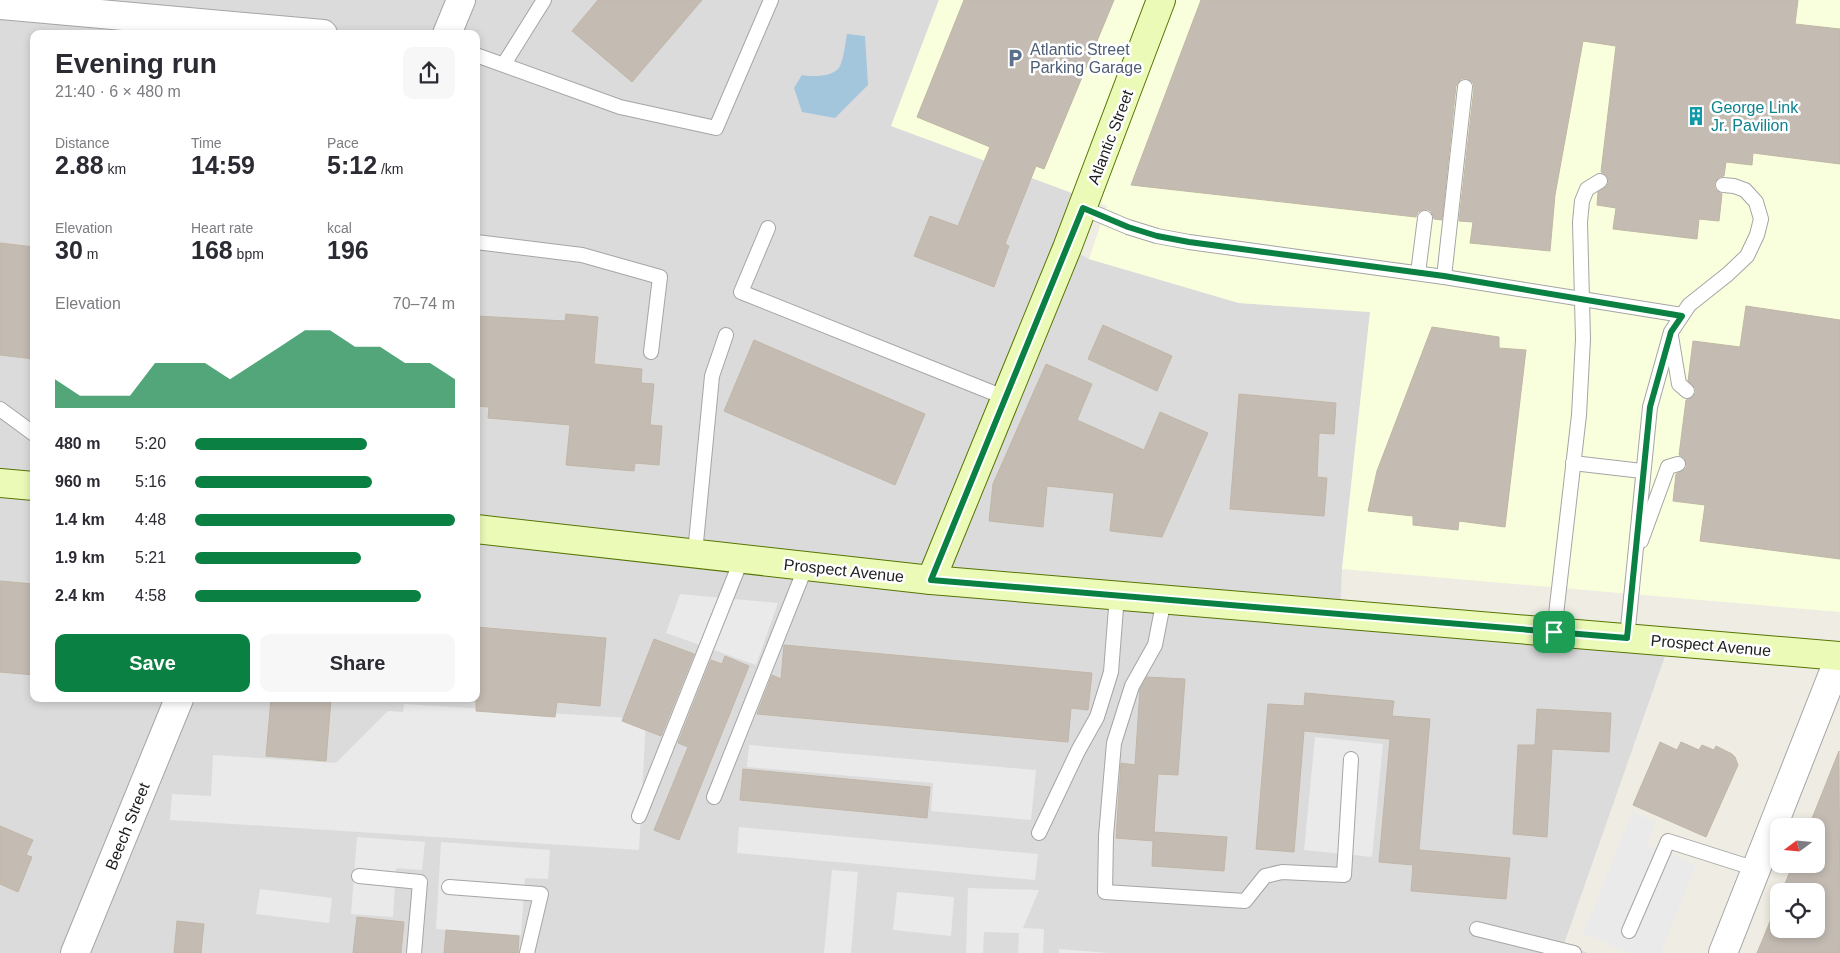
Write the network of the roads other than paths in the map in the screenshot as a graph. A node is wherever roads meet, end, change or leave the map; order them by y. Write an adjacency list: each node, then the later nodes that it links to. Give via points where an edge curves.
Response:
1 (461, 0): 7 (street)
2 (544, 0): 9 (lane)
3 (771, 0): 9 (lane, via 716,128 620,108)
4 (1161, 0): 13 (street, Atlantic Street)
5 (0, 5): 6 (street)
6 (278, 30)
7 (449, 30)
8 (480, 56): 9 (lane)
9 (504, 64)
10 (1465, 87): 18 (lane)
11 (1600, 181): 19 (lane, via 1587,189 1582,201)
12 (1723, 185): 20 (lane, via 1746,190 1756,202 1761,219 1758,235 1747,256 1689,305)
13 (1083, 208): 17 (lane, via 1157,236); 25 (street, Atlantic Street)
14 (1425, 218): 17 (lane)
15 (768, 228): 25 (lane, via 741,292)
16 (480, 242): 23 (lane, via 582,255 660,277)
17 (1418, 273): 18 (lane)
18 (1444, 276): 19 (lane)
19 (1582, 300): 20 (lane); 28 (lane, via 1582,358)
20 (1682, 316): 21 (lane)
21 (1671, 332): 24 (lane, via 1679,384); 30 (lane, via 1650,407)
22 (726, 335): 34 (lane, via 712,376)
23 (651, 352)
24 (1687, 391)
25 (1006, 398): 38 (street, Atlantic Street)
26 (0, 409): 27 (lane)
27 (30, 431)
28 (1574, 462): 30 (lane); 41 (lane)
29 (1678, 464): 36 (lane, via 1668,467)
30 (1642, 471): 36 (lane)
31 (0, 483): 32 (street)
32 (30, 486)
33 (480, 529): 34 (street, Prospect Avenue)
34 (695, 553): 35 (street, Prospect Avenue)
35 (742, 558): 37 (street, Prospect Avenue); 47 (lane)
36 (1635, 560): 42 (lane)
37 (806, 566): 38 (street, Prospect Avenue); 46 (lane)
38 (931, 580): 39 (street, Prospect Avenue)
39 (1117, 595): 40 (street, Prospect Avenue); 48 (lane, via 1111,672 1097,718)
40 (1164, 600): 41 (street, Prospect Avenue); 45 (lane, via 1155,645 1132,686 1114,742 1105,892 1245,901 1265,876 1282,872 1344,874)
41 (1554, 632): 42 (street, Prospect Avenue)
42 (1627, 638): 43 (street, Prospect Avenue)
43 (1840, 656): 49 (street)
44 (178, 702): 54 (street, Beech Street)
45 (1351, 759)
46 (714, 797)
47 (640, 816)
48 (1039, 833)
49 (1756, 869): 53 (lane, via 1668,841); 58 (street)
50 (359, 876): 55 (lane, via 420,882)
51 (449, 887): 56 (lane, via 541,894)
52 (1477, 929): 57 (lane)
53 (1629, 931)
54 (74, 953)
55 (414, 953)
56 (527, 953)
57 (1574, 953)
58 (1723, 953)

